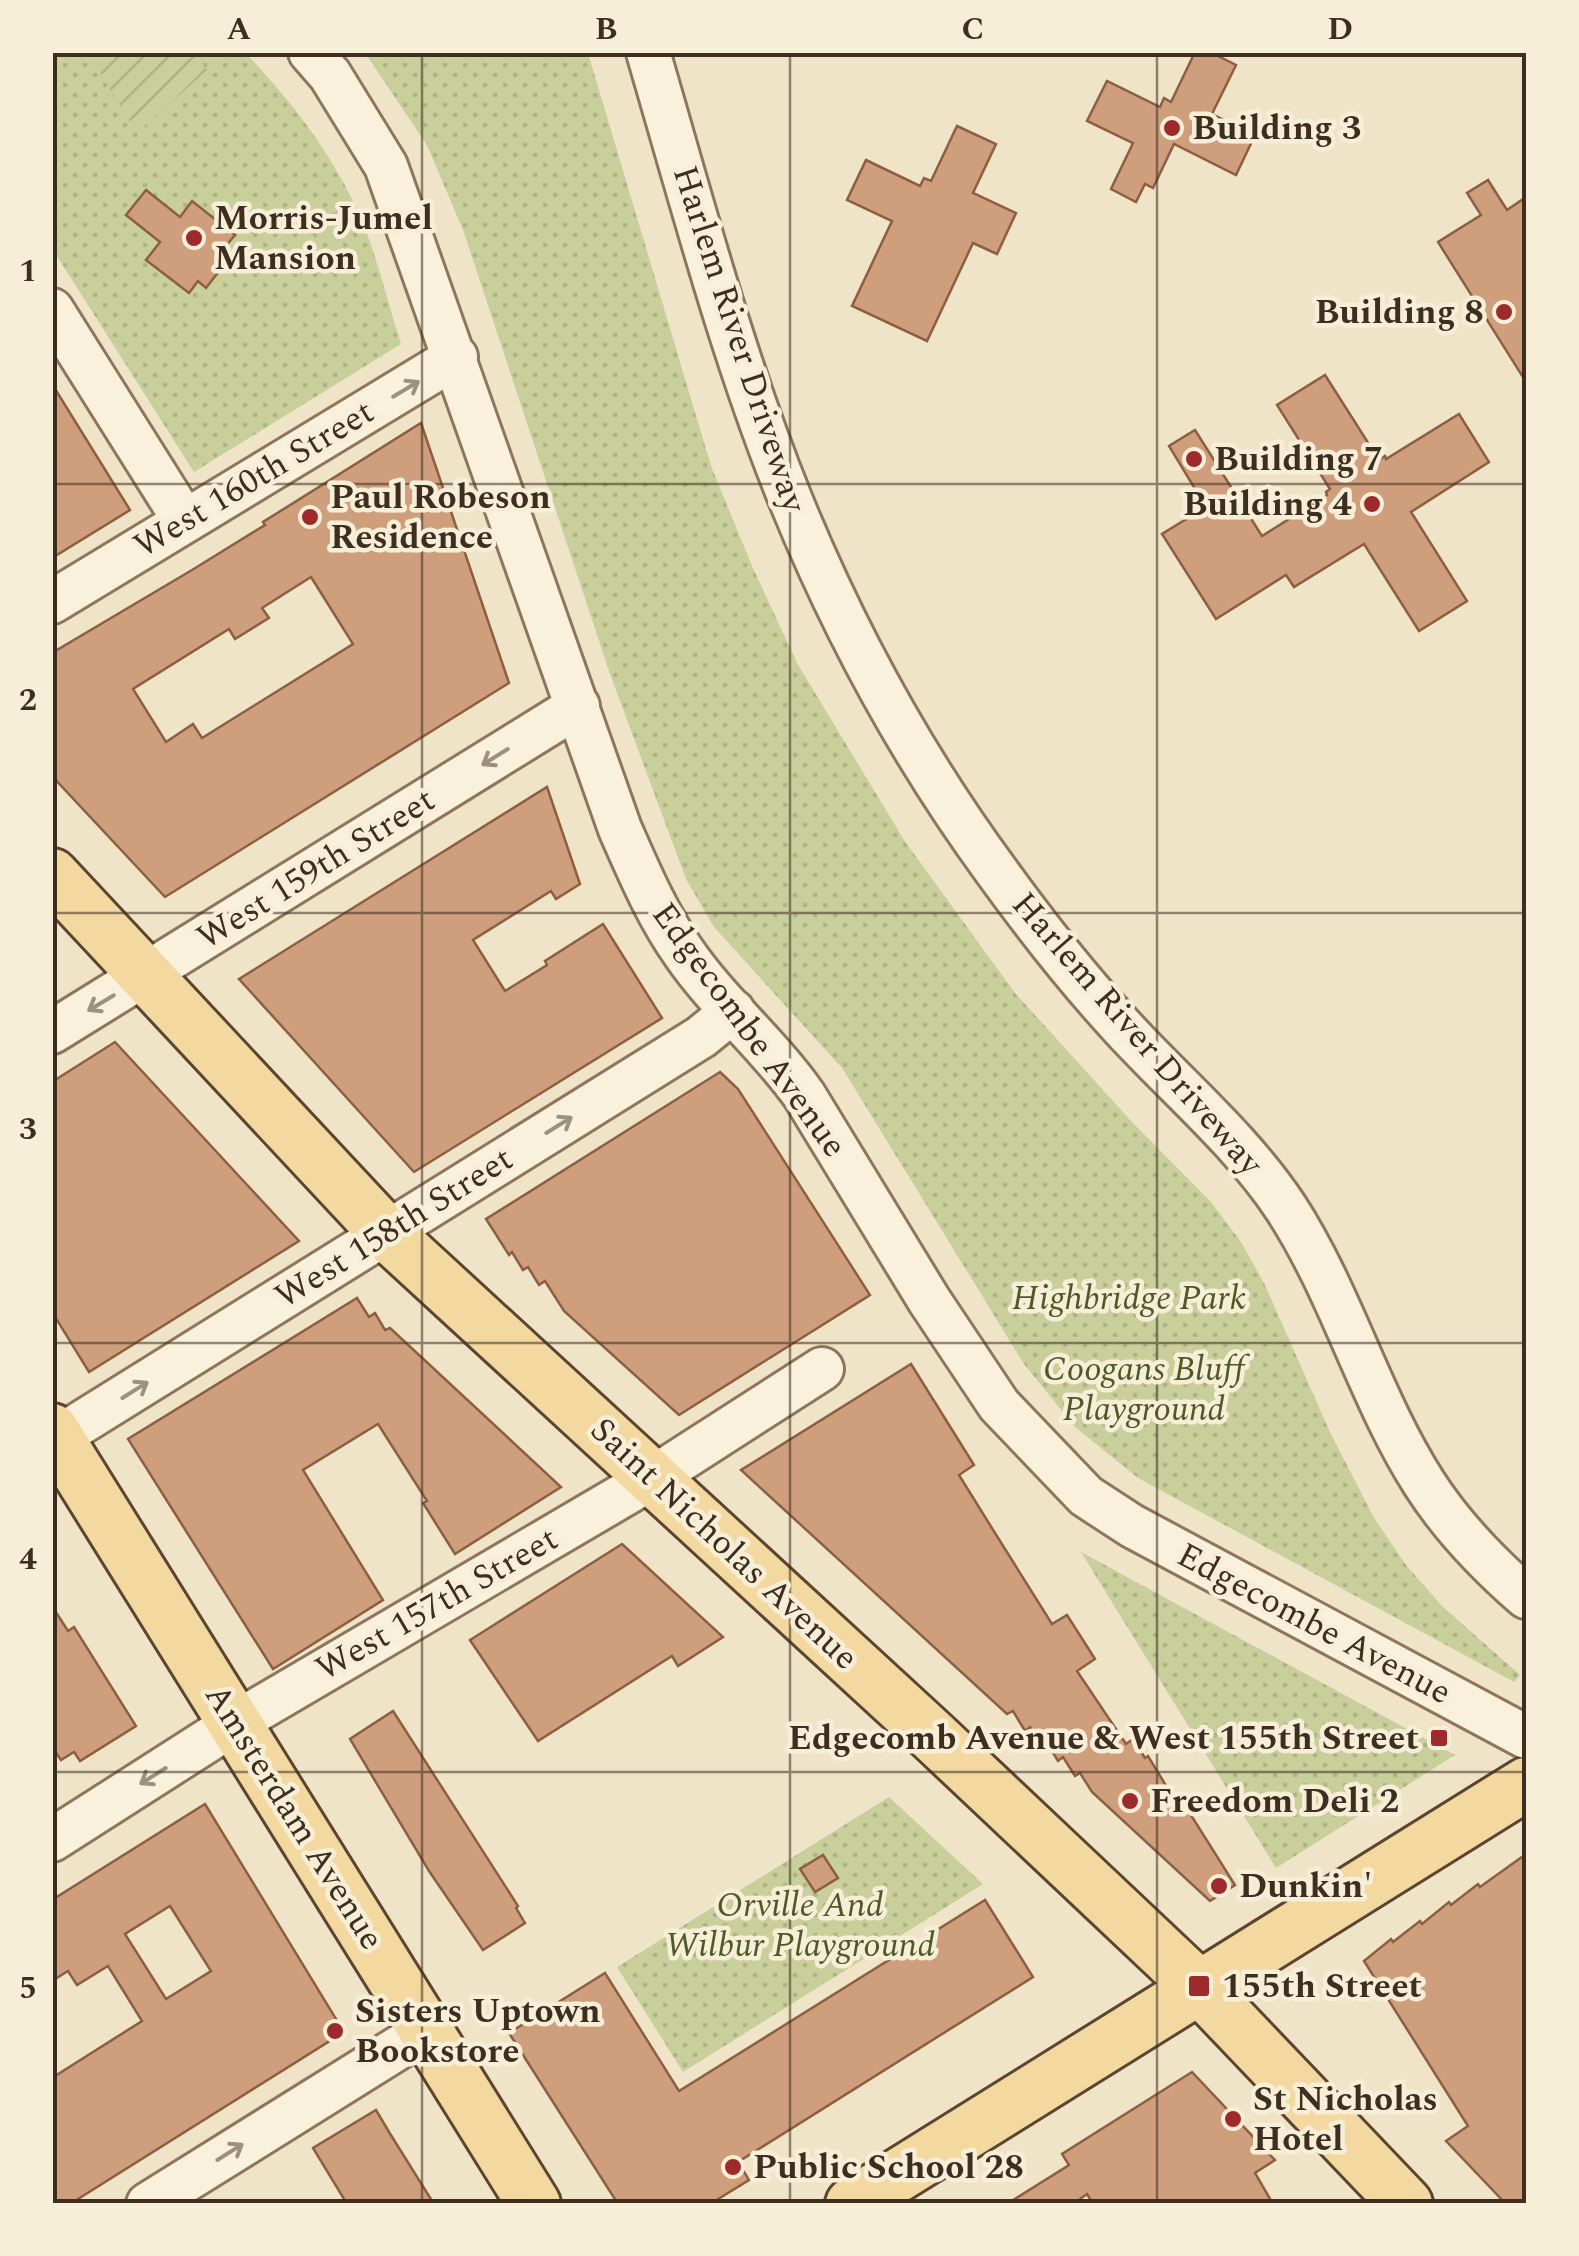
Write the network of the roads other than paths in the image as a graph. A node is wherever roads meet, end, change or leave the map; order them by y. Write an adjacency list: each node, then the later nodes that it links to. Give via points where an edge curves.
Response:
1 (310, 52): 5 (street, Edgecombe Avenue, via 386,166)
2 (648, 52): 17 (street, Harlem River Driveway, via 775,462 826,583 890,703 956,813 1040,930 1123,1028 1242,1150 1284,1205 1421,1479 1469,1543)
3 (52, 310): 4 (street)
4 (64, 354): 6 (street)
5 (456, 357): 6 (street, West 160th Street, one-way to 5); 8 (street, Edgecombe Avenue)
6 (184, 520): 7 (street, West 160th Street)
7 (52, 602)
8 (578, 706): 10 (street, West 159th Street, one-way to 10); 11 (street, Edgecombe Avenue, via 650,896 684,955)
9 (52, 875): 10 (main road, Saint Nicholas Avenue)
10 (145, 976): 12 (street, West 159th Street, one-way to 12); 13 (main road, Saint Nicholas Avenue)
11 (733, 1011): 13 (street, West 158th Street, one-way to 11); 19 (street, Edgecombe Avenue, via 804,1095 999,1405 1086,1496 1190,1559)
12 (52, 1032)
13 (386, 1233): 15 (street, West 158th Street, one-way to 13); 16 (main road, Saint Nicholas Avenue)
14 (822, 1369): 16 (street, West 157th Street)
15 (54, 1437): 18 (main road, Amsterdam Avenue)
16 (654, 1478): 18 (street, West 157th Street); 22 (main road, Saint Nicholas Avenue)
17 (1526, 1597)
18 (235, 1723): 21 (street, West 157th Street, one-way to 21); 23 (main road, Amsterdam Avenue)
19 (1526, 1737)
20 (1526, 1784): 22 (main road)
21 (52, 1840)
22 (1198, 1986): 26 (main road); 27 (main road, Saint Nicholas Avenue)
23 (426, 2030): 24 (street, one-way to 23); 25 (main road, Amsterdam Avenue)
24 (148, 2204)
25 (534, 2204)
26 (852, 2204)
27 (1406, 2204)

